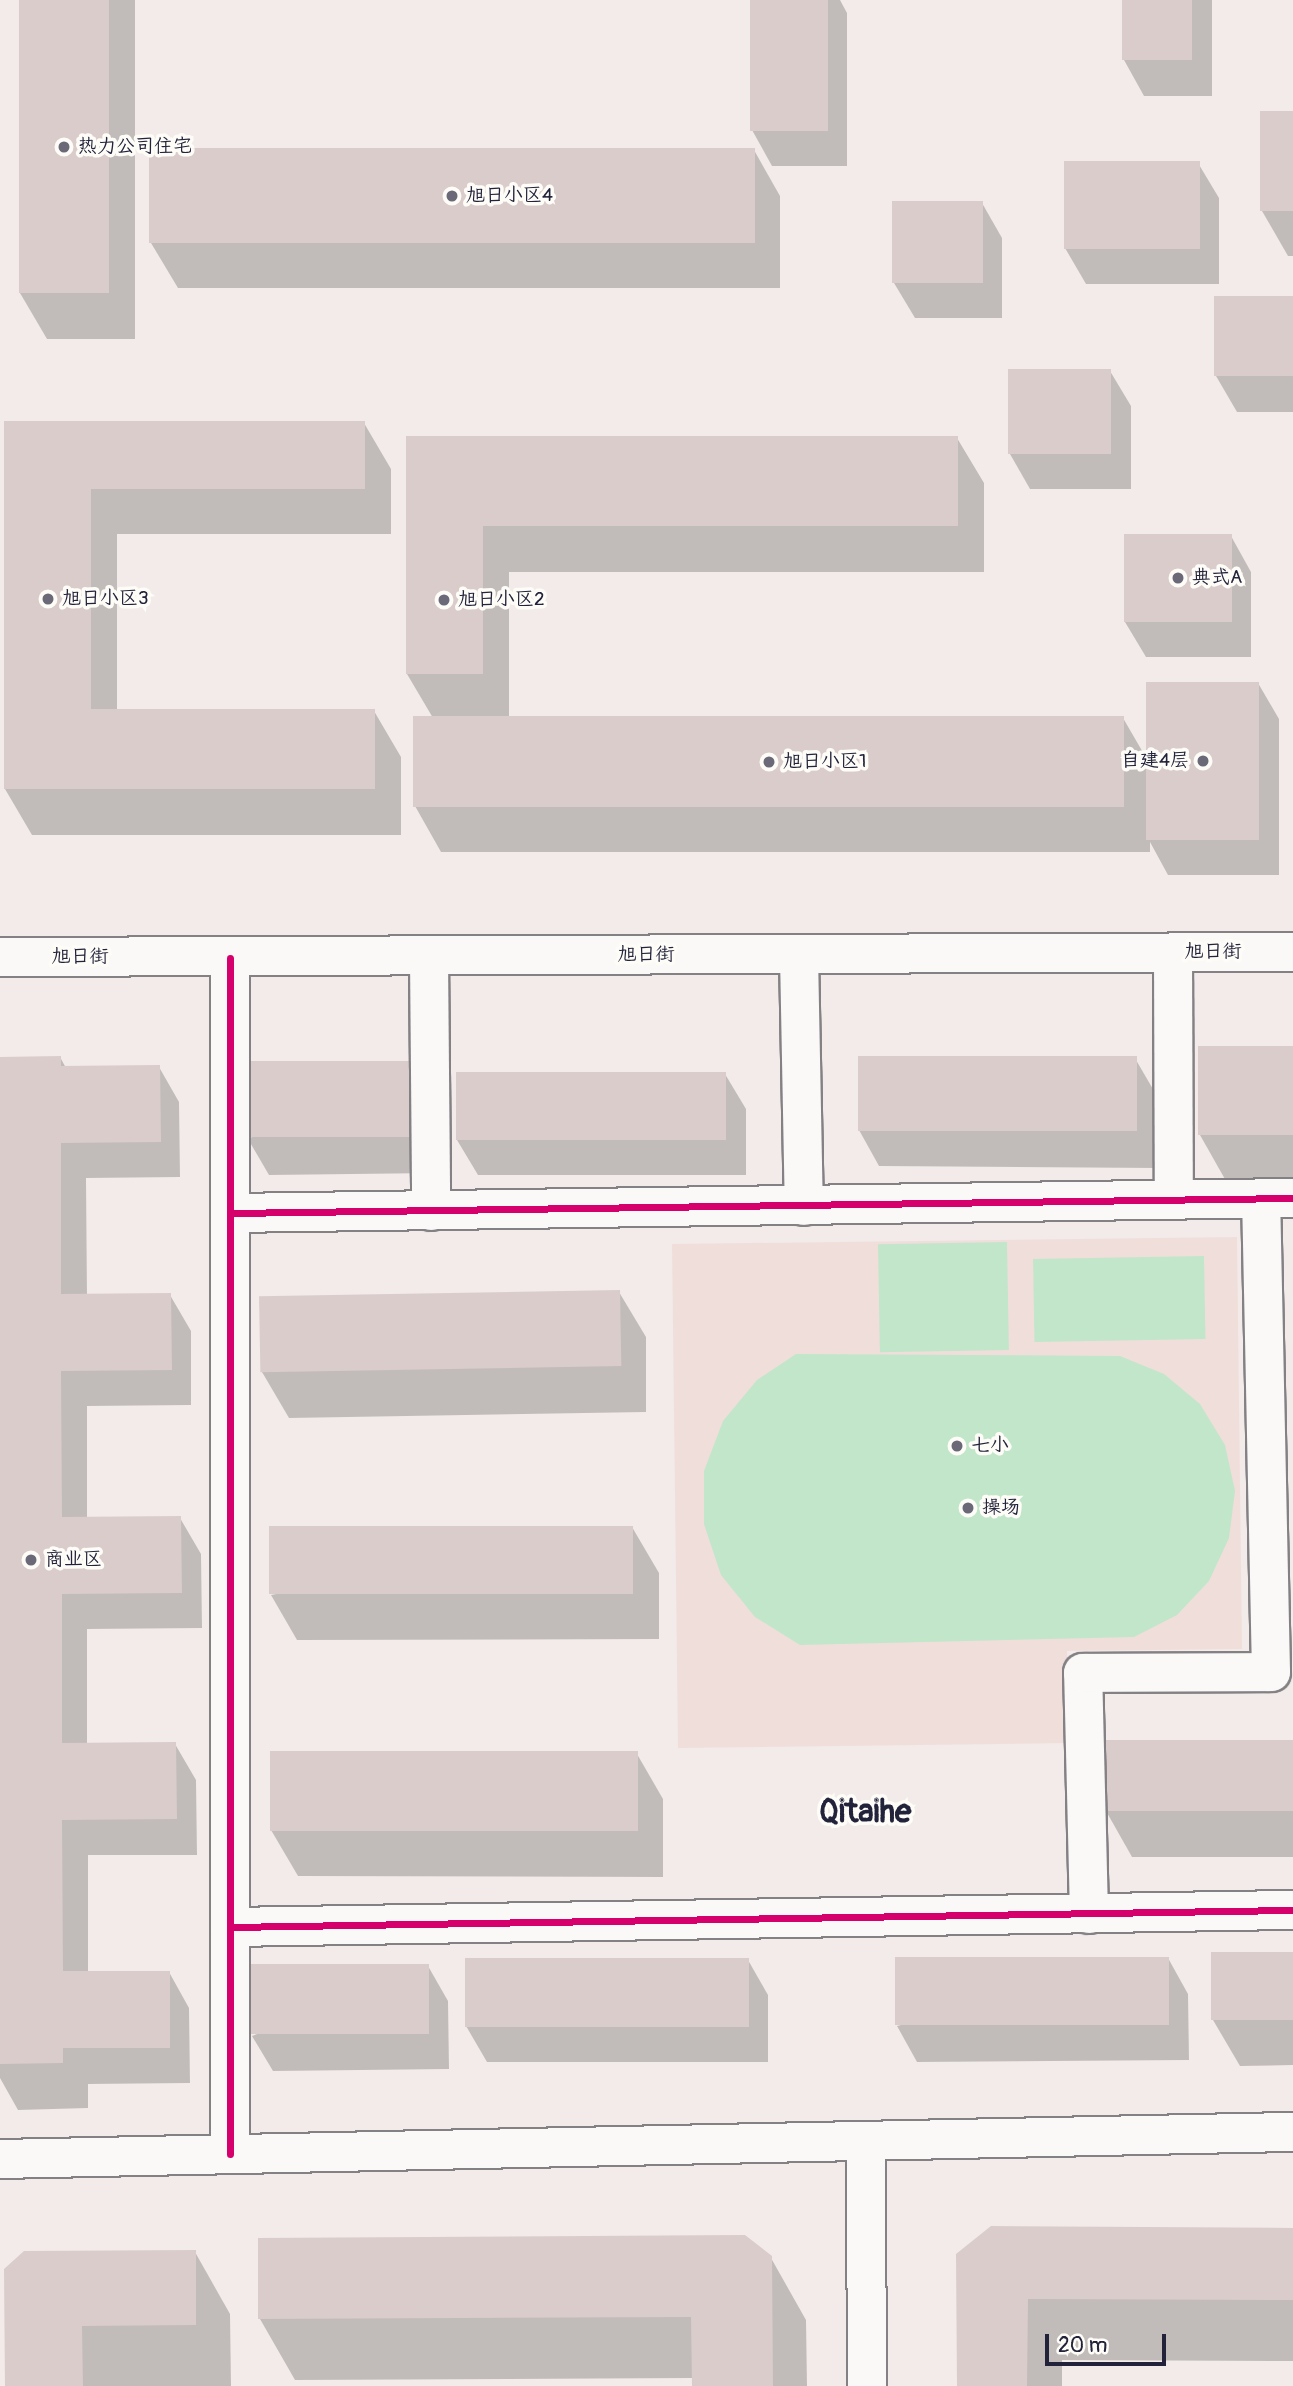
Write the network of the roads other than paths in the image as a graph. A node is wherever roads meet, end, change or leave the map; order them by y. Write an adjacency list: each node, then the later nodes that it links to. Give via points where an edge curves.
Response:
1 (1293, 952): 2 (street, 旭日街)
2 (1173, 953): 3 (street, 旭日街); 8 (street)
3 (799, 955): 5 (street, 旭日街); 9 (street)
4 (0, 957): 6 (street, 旭日街)
5 (429, 957): 6 (street, 旭日街); 10 (street)
6 (230, 958): 11 (street)
7 (1277, 1198): 8 (street); 12 (street)
8 (1174, 1200): 9 (street)
9 (804, 1206): 10 (street)
10 (431, 1211): 11 (street)
11 (230, 1213): 15 (street)
12 (1281, 1572): 14 (street, via 1271,1672 1083,1674)
13 (1293, 1910): 14 (street)
14 (1089, 1914): 15 (street)
15 (230, 1927): 18 (street)
16 (1293, 2132): 17 (street)
17 (866, 2141): 18 (street); 20 (street)
18 (230, 2154): 19 (street)
19 (0, 2159)
20 (867, 2386)

